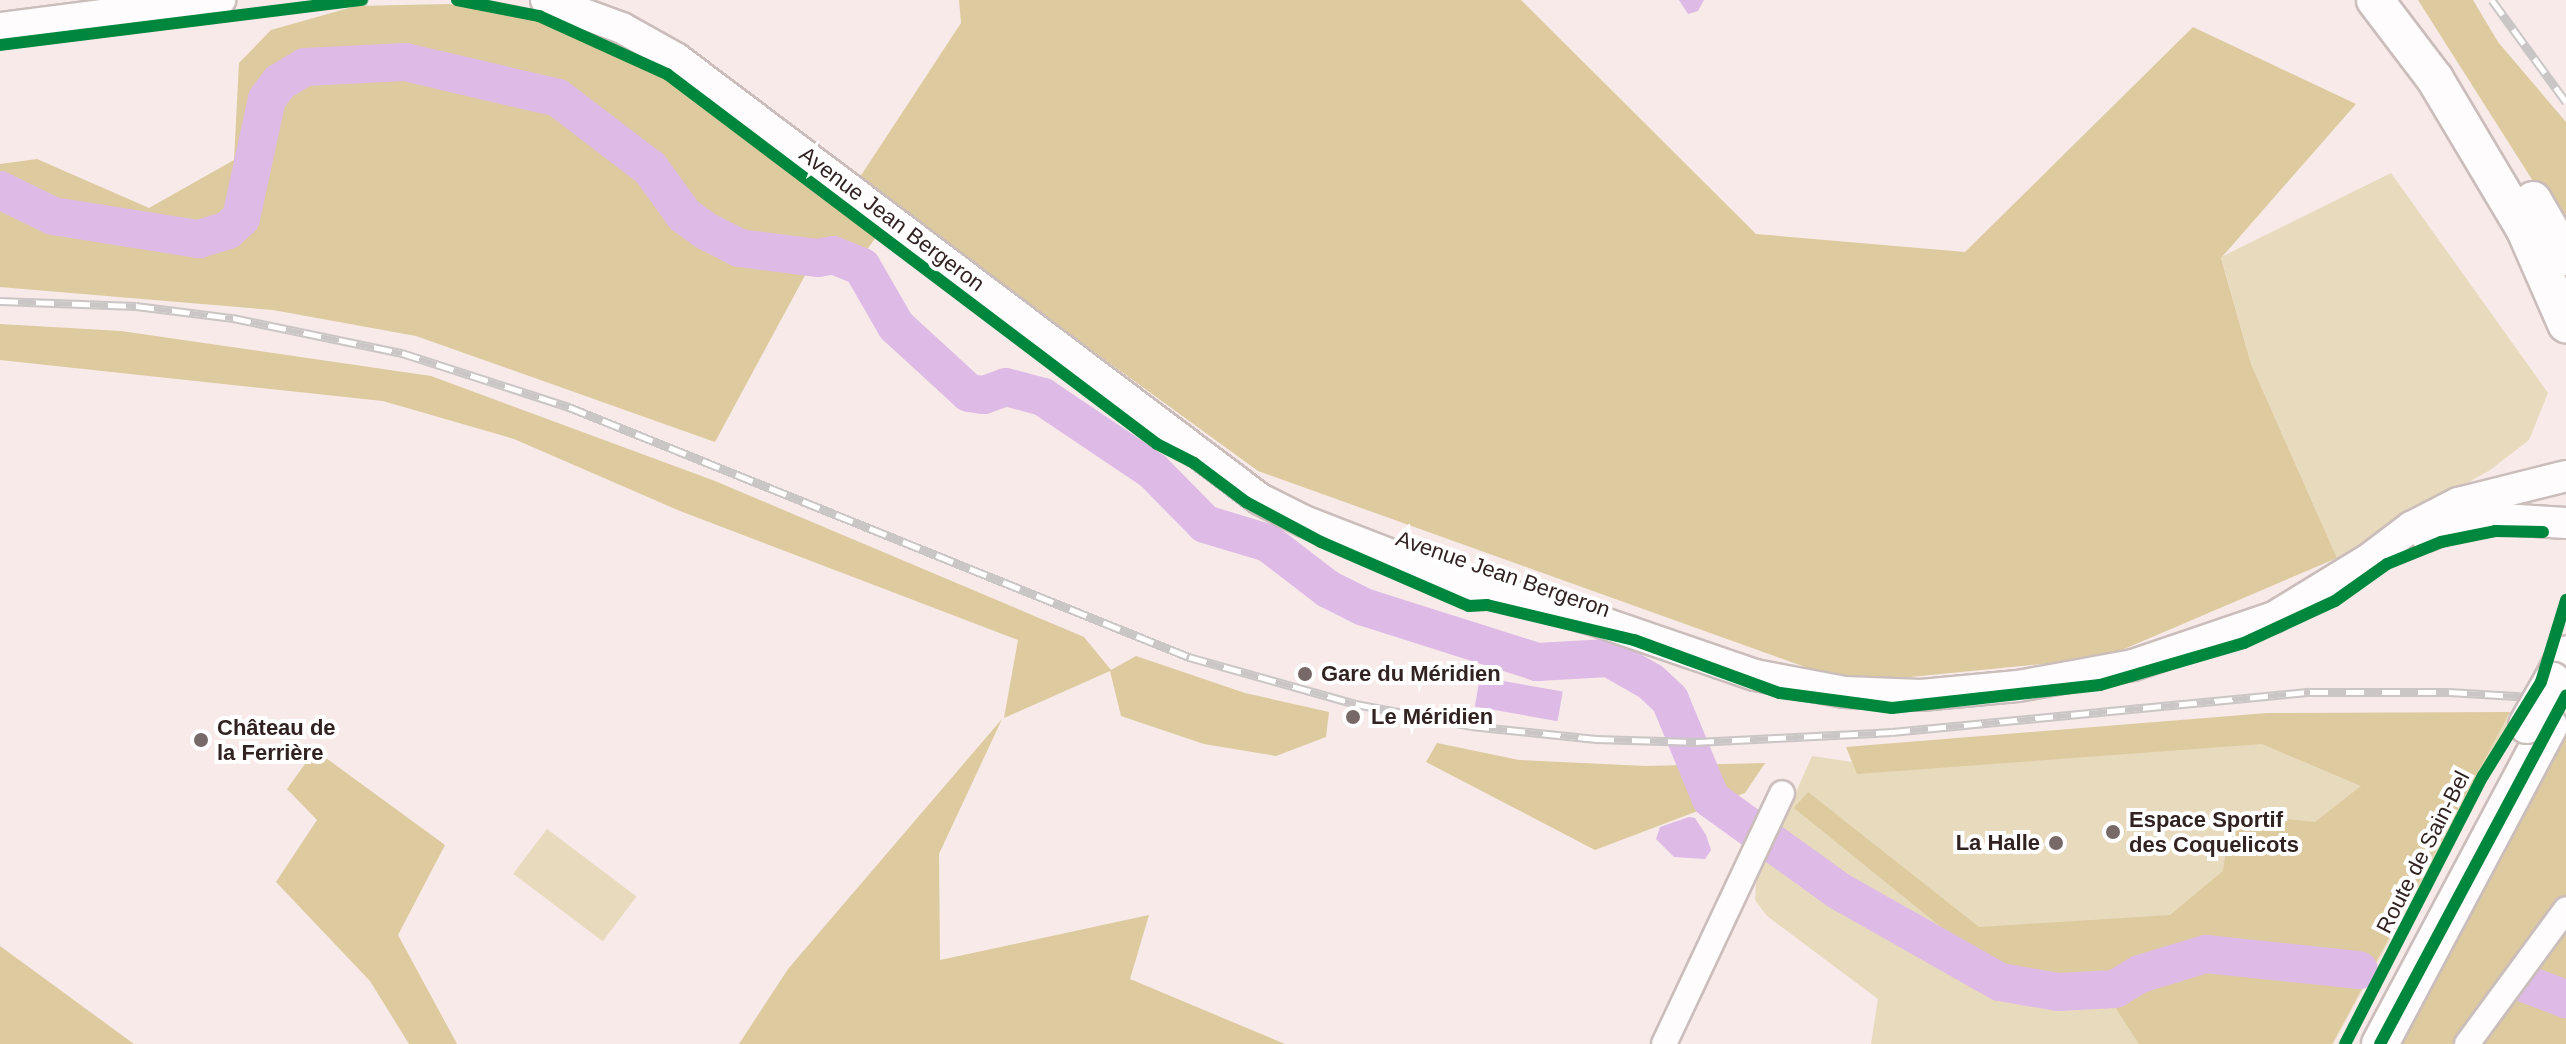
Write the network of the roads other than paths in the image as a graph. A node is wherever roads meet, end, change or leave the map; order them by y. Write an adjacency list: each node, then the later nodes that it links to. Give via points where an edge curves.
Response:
1 (220, 0): 5 (street)
2 (546, 0): 10 (street, Avenue Jean Bergeron, via 622,28 677,59 1222,467 1463,562 1767,668 1784,680 1844,692 1921,695 2086,676 2241,632)
3 (2375, 0): 7 (main road, via 2435,79 2525,230)
4 (2396, 0): 6 (main road, via 2445,66)
5 (0, 28)
6 (2566, 257)
7 (2566, 324)
8 (2566, 476): 10 (street, Avenue Jean Bergeron, via 2458,503 2411,527)
9 (2566, 523): 10 (street, Avenue Jean Bergeron, via 2502,519 2454,525)
10 (2369, 559)
11 (2552, 696): 15 (main road, Route de Sain-Bel); 16 (main road, Route de Sain-Bel)
12 (1782, 793): 14 (street)
13 (2566, 909): 17 (street)
14 (1664, 1044)
15 (2363, 1044)
16 (2380, 1044)
17 (2467, 1044)

